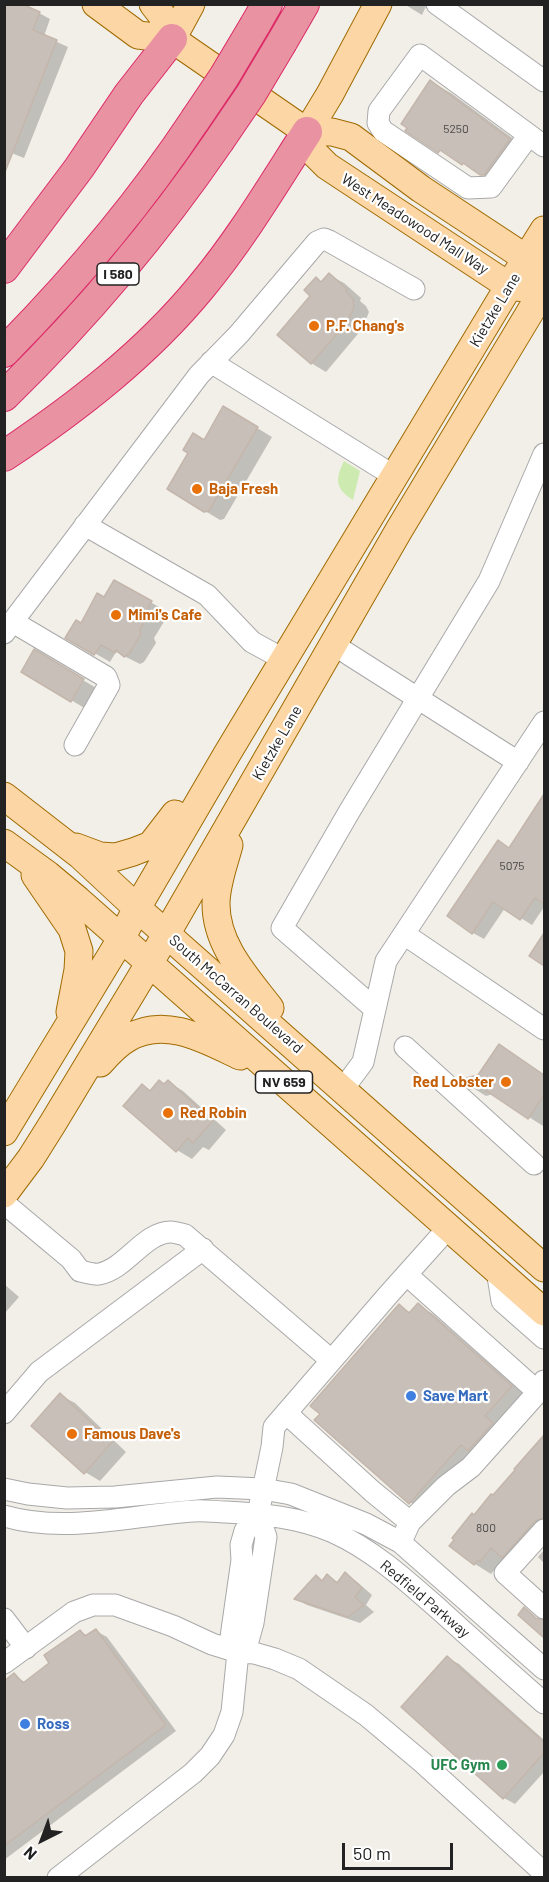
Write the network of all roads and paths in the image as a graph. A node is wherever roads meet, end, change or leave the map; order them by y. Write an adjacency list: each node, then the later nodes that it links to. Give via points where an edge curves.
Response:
1 (96, 4): 8 (main road, via 138,35)
2 (153, 4): 8 (main road, via 164,17)
3 (191, 4): 8 (main road)
4 (304, 4): 19 (highway, I 580, bridge, via 251,94 187,187 76,322)
5 (378, 4): 10 (main road)
6 (437, 4): 9 (street)
7 (261, 15): 17 (highway, I 580, bridge, via 161,168 95,253)
8 (171, 39): 10 (main road); 13 (highway)
9 (544, 81)
10 (307, 132): 14 (main road, West Meadowood Mall Way, via 351,137); 15 (main road, West Meadowood Mall Way, via 312,151 325,164); 21 (highway, via 226,255 187,303 105,382)
11 (537, 140): 11 (street, via 420,55 379,111 378,123 383,130 468,188 491,187)
12 (544, 230): 14 (main road, Kietzke Lane)
13 (4, 268)
14 (541, 280): 15 (main road, West Meadowood Mall Way); 26 (main road, Kietzke Lane)
15 (509, 286): 22 (main road, Kietzke Lane)
16 (414, 290): 18 (street, via 324,239 317,242)
17 (4, 352)
18 (211, 362): 22 (street); 23 (street)
19 (4, 396)
20 (544, 454): 28 (street, via 489,581)
21 (4, 456)
22 (394, 476): 27 (main road, Kietzke Lane)
23 (85, 525): 25 (street); 27 (street, via 207,595 252,642)
24 (27, 582): 25 (street)
25 (7, 621): 30 (street, via 106,677 109,685)
26 (334, 645): 28 (street); 34 (main road, Kietzke Lane)
27 (285, 660): 31 (main road, Kietzke Lane)
28 (419, 698): 32 (street); 42 (street, via 282,928)
29 (544, 722): 32 (street)
30 (75, 745)
31 (227, 754): 35 (main road, via 151,844 116,857 99,856); 37 (main road, Kietzke Lane)
32 (518, 762): 39 (street)
33 (4, 796): 35 (main road, South McCarran Boulevard / NV 659)
34 (240, 806): 38 (main road, Kietzke Lane); 47 (main road, via 219,882 217,919 232,960)
35 (64, 842): 37 (main road, South McCarran Boulevard / NV 659)
36 (13, 848): 40 (main road, NV 659); 44 (main road, via 72,929 78,970)
37 (137, 908): 38 (main road, South McCarran Boulevard / NV 659); 40 (main road, Kietzke Lane)
38 (167, 933): 41 (main road, Kietzke Lane); 47 (main road, South McCarran Boulevard / NV 659)
39 (404, 934): 42 (street, via 386,961); 43 (street)
40 (121, 939): 41 (main road, NV 659); 44 (main road, Kietzke Lane)
41 (149, 964): 46 (main road, NV 659); 48 (main road, Kietzke Lane)
42 (375, 1009): 47 (street, via 363,1062)
43 (544, 1029)
44 (64, 1035): 49 (main road, Kietzke Lane)
45 (405, 1047): 50 (street)
46 (273, 1072): 48 (main road, via 206,1039 186,1032 154,1029 128,1037 115,1047 91,1071); 53 (main road, NV 659)
47 (338, 1084): 55 (main road, South McCarran Boulevard / NV 659)
48 (53, 1123): 51 (main road, Kietzke Lane)
49 (6, 1126)
50 (534, 1164)
51 (4, 1194)
52 (4, 1203): 54 (street, via 80,1271 98,1274 130,1257 151,1239 170,1232 185,1235)
53 (449, 1227): 56 (main road, NV 659); 57 (street); 58 (main road, via 456,1218 468,1221)
54 (203, 1249): 61 (street); 63 (street, via 39,1372)
55 (544, 1268)
56 (497, 1270): 59 (main road, NV 659); 60 (street, via 502,1301)
57 (406, 1275): 61 (street); 62 (street)
58 (544, 1287)
59 (544, 1312)
60 (544, 1338)
61 (331, 1360): 64 (street)
62 (541, 1386): 69 (street, via 471,1467)
63 (4, 1413)
64 (286, 1413): 66 (street, via 274,1427); 69 (street)
65 (4, 1489): 66 (street, Redfield Parkway, via 48,1497 87,1498 217,1487)
66 (263, 1489): 67 (street); 71 (street, Redfield Parkway, via 315,1503)
67 (258, 1514): 68 (street, Redfield Parkway, via 196,1510 84,1524); 75 (street, via 245,1532 242,1545 231,1637); 78 (street, Redfield Parkway, via 333,1532 373,1556)
68 (4, 1516)
69 (410, 1522): 71 (street)
70 (544, 1530): 72 (street, via 505,1573)
71 (400, 1542): 77 (street, Redfield Parkway)
72 (544, 1608)
73 (4, 1619): 74 (street)
74 (26, 1648): 75 (street, via 74,1612 93,1605 115,1605); 76 (street)
75 (238, 1652): 79 (street, via 254,1653 299,1669 366,1714); 80 (street, via 232,1712 224,1735 210,1756)
76 (4, 1663)
77 (544, 1670)
78 (544, 1703)
79 (544, 1873)
80 (58, 1878)

